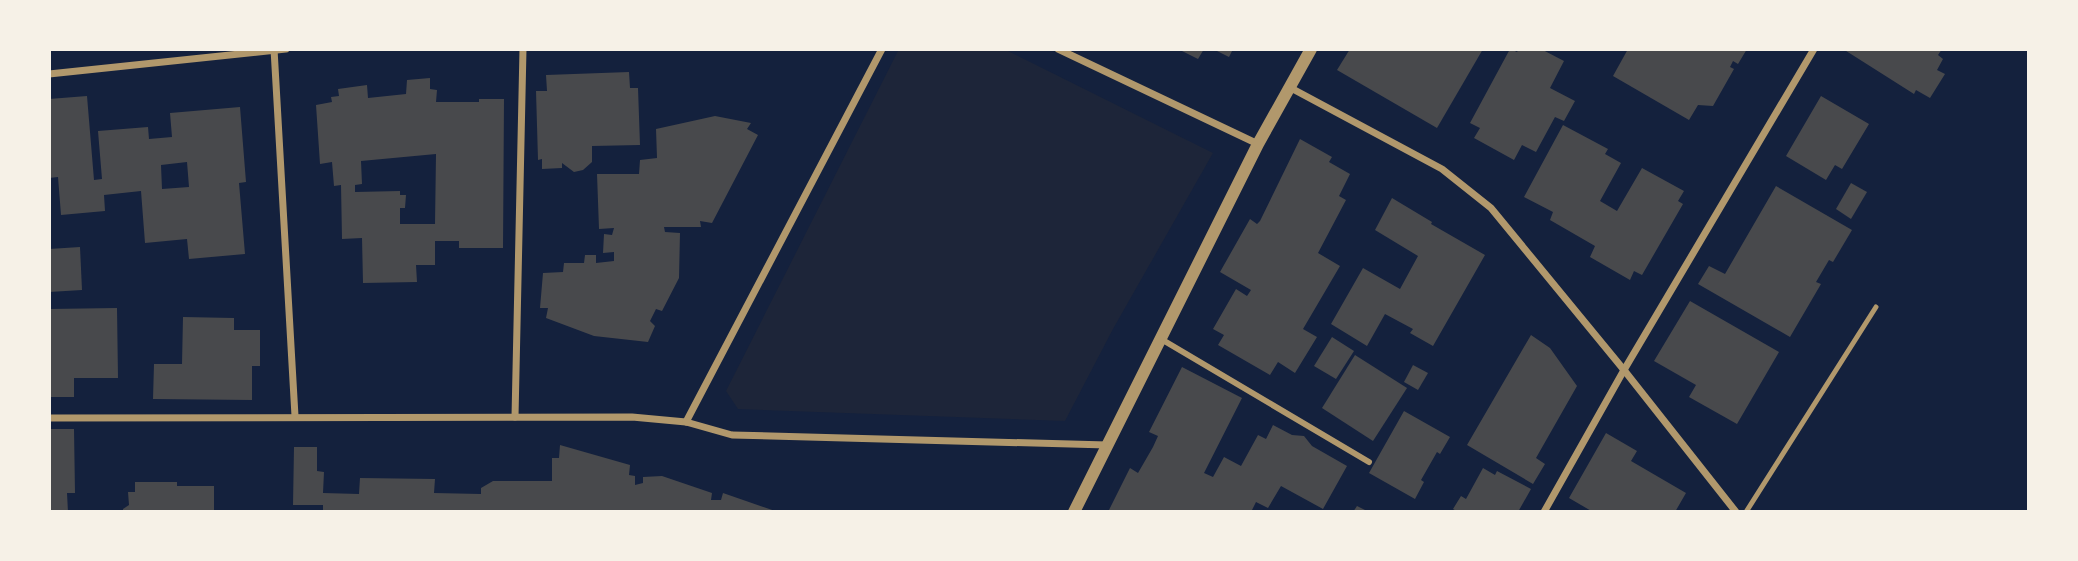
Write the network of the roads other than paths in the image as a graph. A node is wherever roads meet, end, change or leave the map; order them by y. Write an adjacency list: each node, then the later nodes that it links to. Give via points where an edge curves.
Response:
1 (286, 49): 7 (street)
2 (523, 49): 15 (street)
3 (883, 49): 17 (street)
4 (1058, 49): 10 (street)
5 (1311, 49): 9 (street)
6 (1814, 49): 13 (street)
7 (274, 50): 8 (street); 14 (street)
8 (49, 74)
9 (1289, 87): 10 (street); 13 (street, via 1442,169 1491,208)
10 (1258, 144): 12 (street)
11 (1876, 307): 23 (lane)
12 (1161, 339): 18 (street); 19 (street)
13 (1624, 370): 21 (street); 22 (street)
14 (295, 416): 15 (street); 16 (street)
15 (515, 417): 17 (street)
16 (49, 418)
17 (685, 422): 18 (street, via 732,435)
18 (1107, 445): 20 (street)
19 (1369, 462)
20 (1074, 512)
21 (1544, 512)
22 (1735, 512)
23 (1746, 512)

